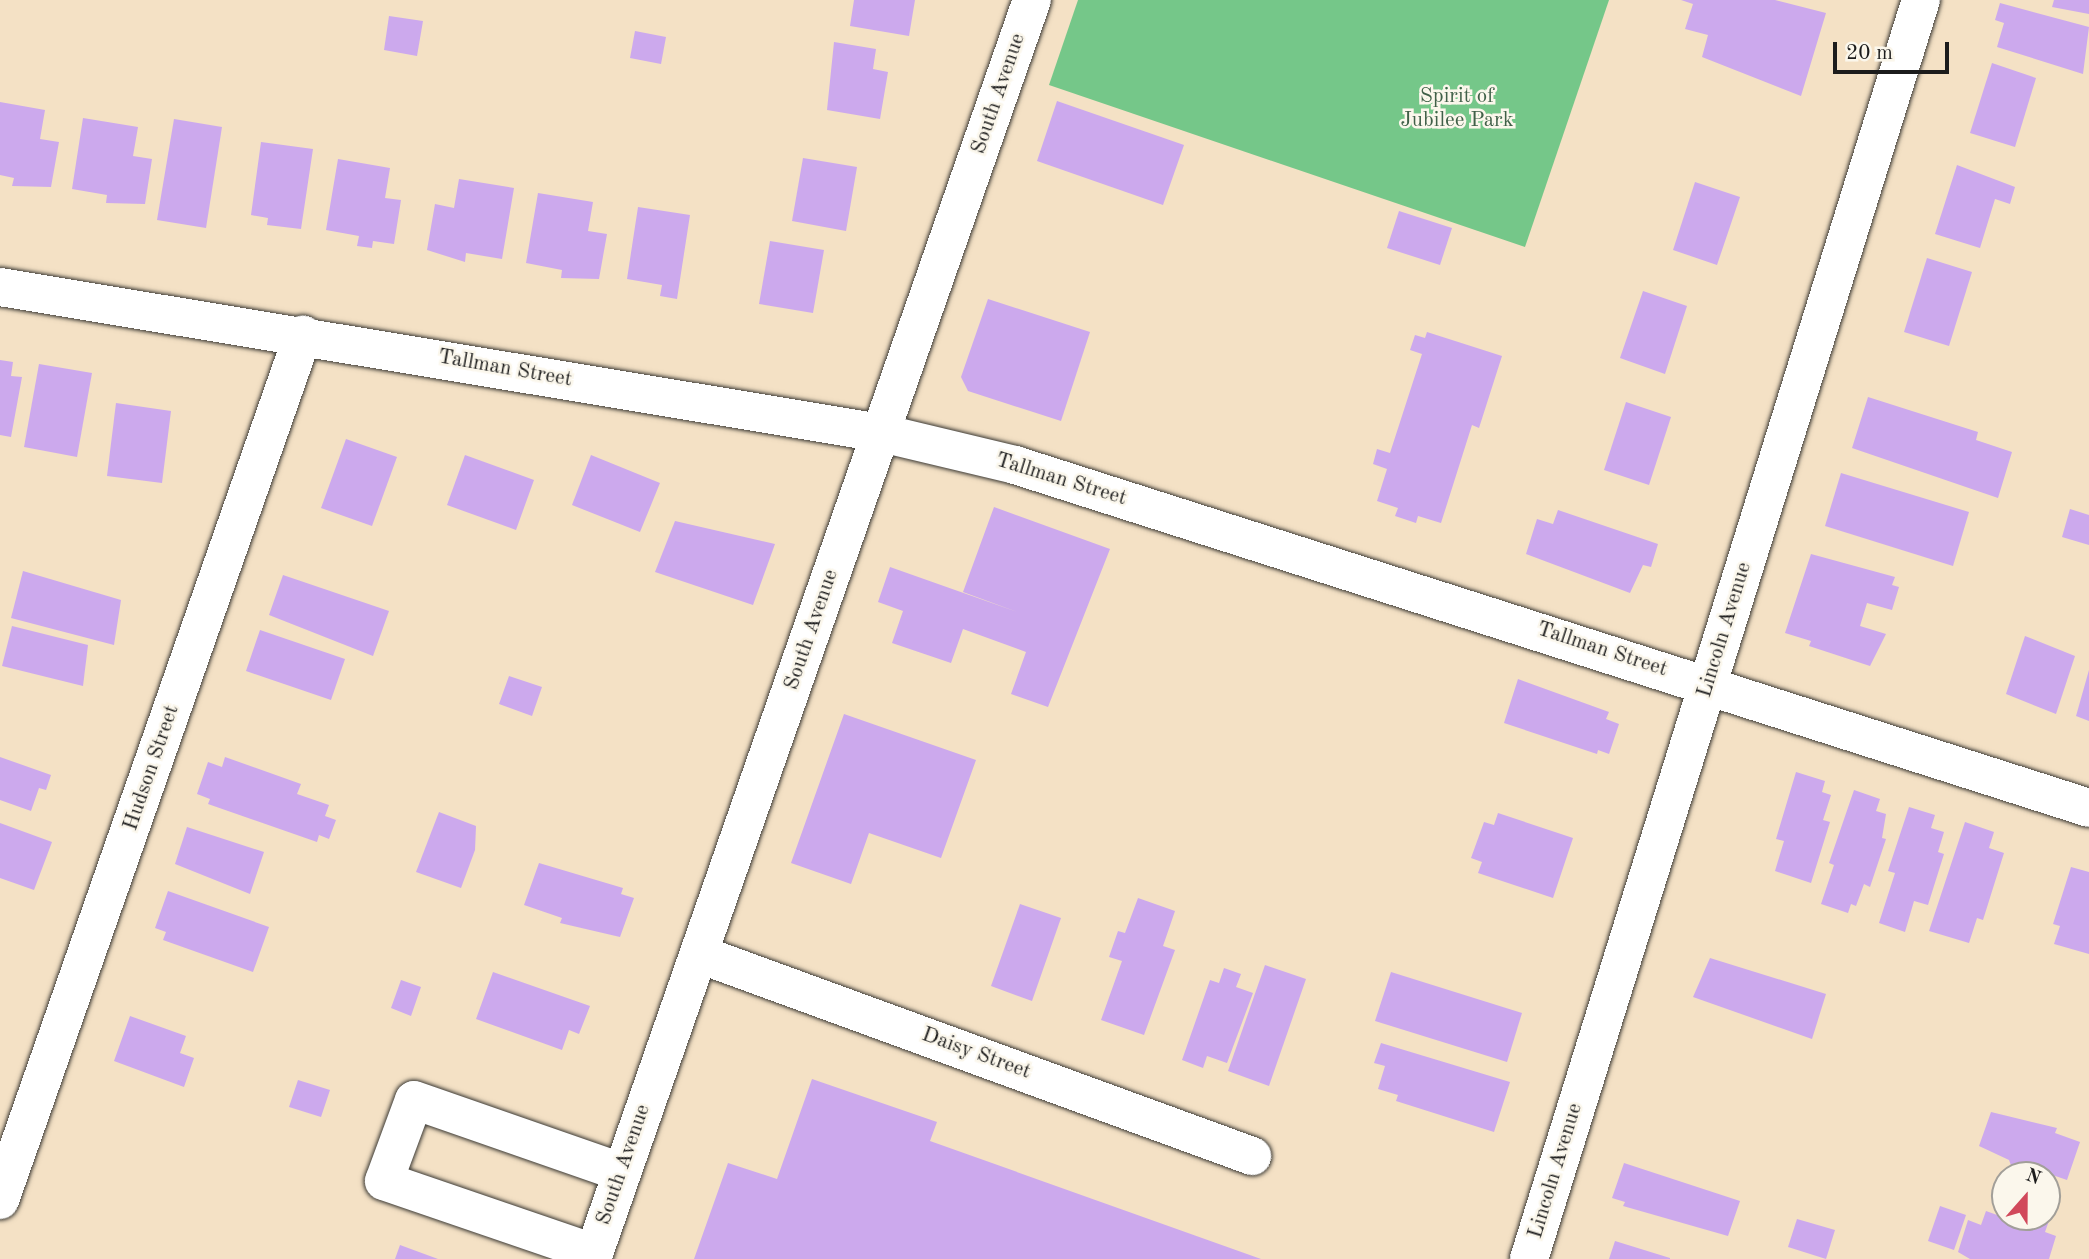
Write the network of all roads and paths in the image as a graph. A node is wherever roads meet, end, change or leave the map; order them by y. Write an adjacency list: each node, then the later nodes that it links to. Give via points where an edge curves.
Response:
1 (1032, 0): 5 (street, South Avenue)
2 (1921, 0): 6 (street, Lincoln Avenue)
3 (0, 287): 4 (street, Tallman Street)
4 (303, 335): 5 (street, Tallman Street); 11 (street, Hudson Street)
5 (881, 433): 6 (street, Tallman Street, via 1015,465); 8 (street, South Avenue)
6 (1708, 683): 7 (street, Tallman Street); 13 (street, Lincoln Avenue)
7 (2089, 808)
8 (699, 954): 9 (street, Daisy Street); 10 (street, South Avenue)
9 (1252, 1156)
10 (621, 1172): 12 (street, South Avenue); 12 (street, via 414,1100 384,1181)
11 (0, 1200)
12 (593, 1256)
13 (1529, 1259)

